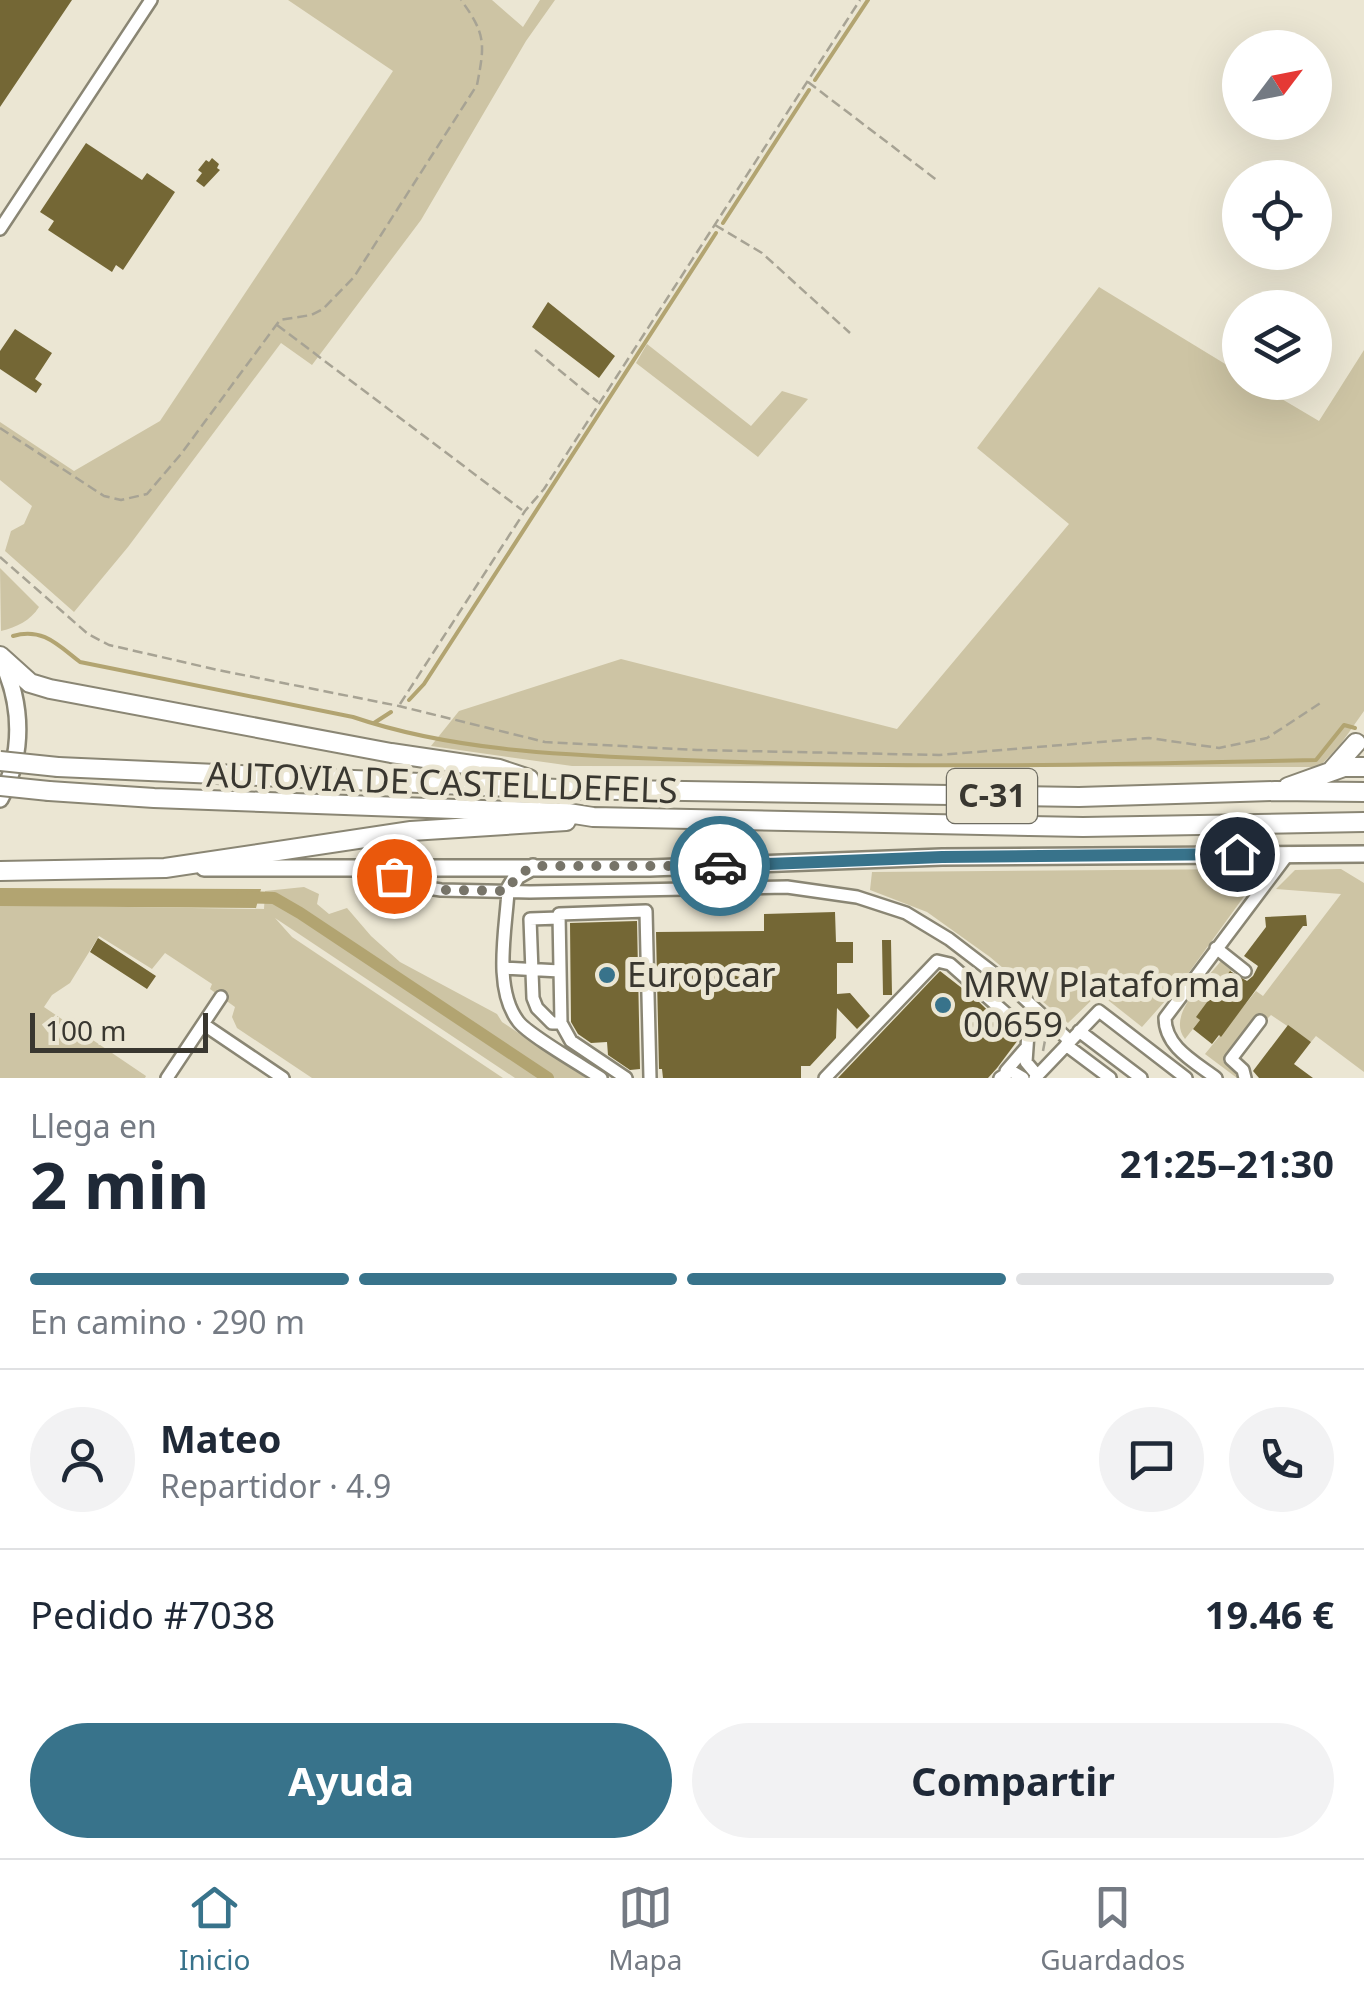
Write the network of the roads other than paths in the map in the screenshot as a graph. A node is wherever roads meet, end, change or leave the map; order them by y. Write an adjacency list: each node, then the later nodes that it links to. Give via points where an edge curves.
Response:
1 (150, 0): 2 (street)
2 (0, 229)
3 (0, 656): 9 (highway, via 30,683 50,689 499,770); 12 (main road, via 18,734)
4 (1360, 738): 6 (highway, via 1356,757); 7 (highway)
5 (0, 761): 9 (highway, AUTOVIA DE CASTELLDEFELS / C-31, bridge)
6 (1364, 766): 7 (highway)
7 (1327, 772): 10 (highway)
8 (0, 786): 13 (highway, AUTOVIA DE CASTELLDEFELS / C-31, bridge)
9 (558, 789): 10 (highway, AUTOVIA DE CASTELLDEFELS / C-31, via 1079,797)
10 (1276, 791): 11 (highway, AUTOVIA DE CASTELLDEFELS / C-31)
11 (1364, 792)
12 (0, 799)
13 (593, 816): 14 (highway, AUTOVIA DE CASTELLDEFELS / C-31, via 1082,827); 19 (highway, via 377,835)
14 (1364, 822)
15 (1289, 853): 16 (main road); 18 (main road); 23 (street)
16 (1363, 855)
17 (367, 866): 18 (main road); 19 (main road); 21 (street, via 421,887)
18 (534, 866): 21 (main road, via 516,876)
19 (165, 868): 20 (highway)
20 (0, 871)
21 (508, 891): 27 (street); 32 (street, via 787,887 856,896 906,913 948,938)
22 (559, 918): 24 (street, via 530,919); 26 (street); 40 (street, via 646,911)
23 (1216, 948): 25 (street); 46 (street, via 1166,1018 1174,1045)
24 (531, 970): 26 (street); 27 (street); 31 (street, via 537,1008)
25 (1245, 970)
26 (560, 971): 31 (street)
27 (504, 972): 38 (street, via 518,1022)
28 (222, 997): 30 (street)
29 (1260, 1021): 47 (street, via 1231,1059)
30 (203, 1024): 36 (street); 37 (street)
31 (561, 1024): 39 (street, via 571,1041)
32 (1072, 1039): 35 (street); 43 (street); 44 (street); 45 (street, via 1098,1011)
33 (1028, 1046): 34 (street); 35 (street, via 1026,1062); 41 (street, via 1028,1033 950,964 937,961)
34 (1003, 1075): 42 (street)
35 (1036, 1077)
36 (166, 1078)
37 (283, 1078)
38 (602, 1078)
39 (626, 1078)
40 (650, 1078)
41 (825, 1078)
42 (1023, 1078)
43 (1110, 1078)
44 (1141, 1078)
45 (1186, 1078)
46 (1216, 1078)
47 (1245, 1078)

